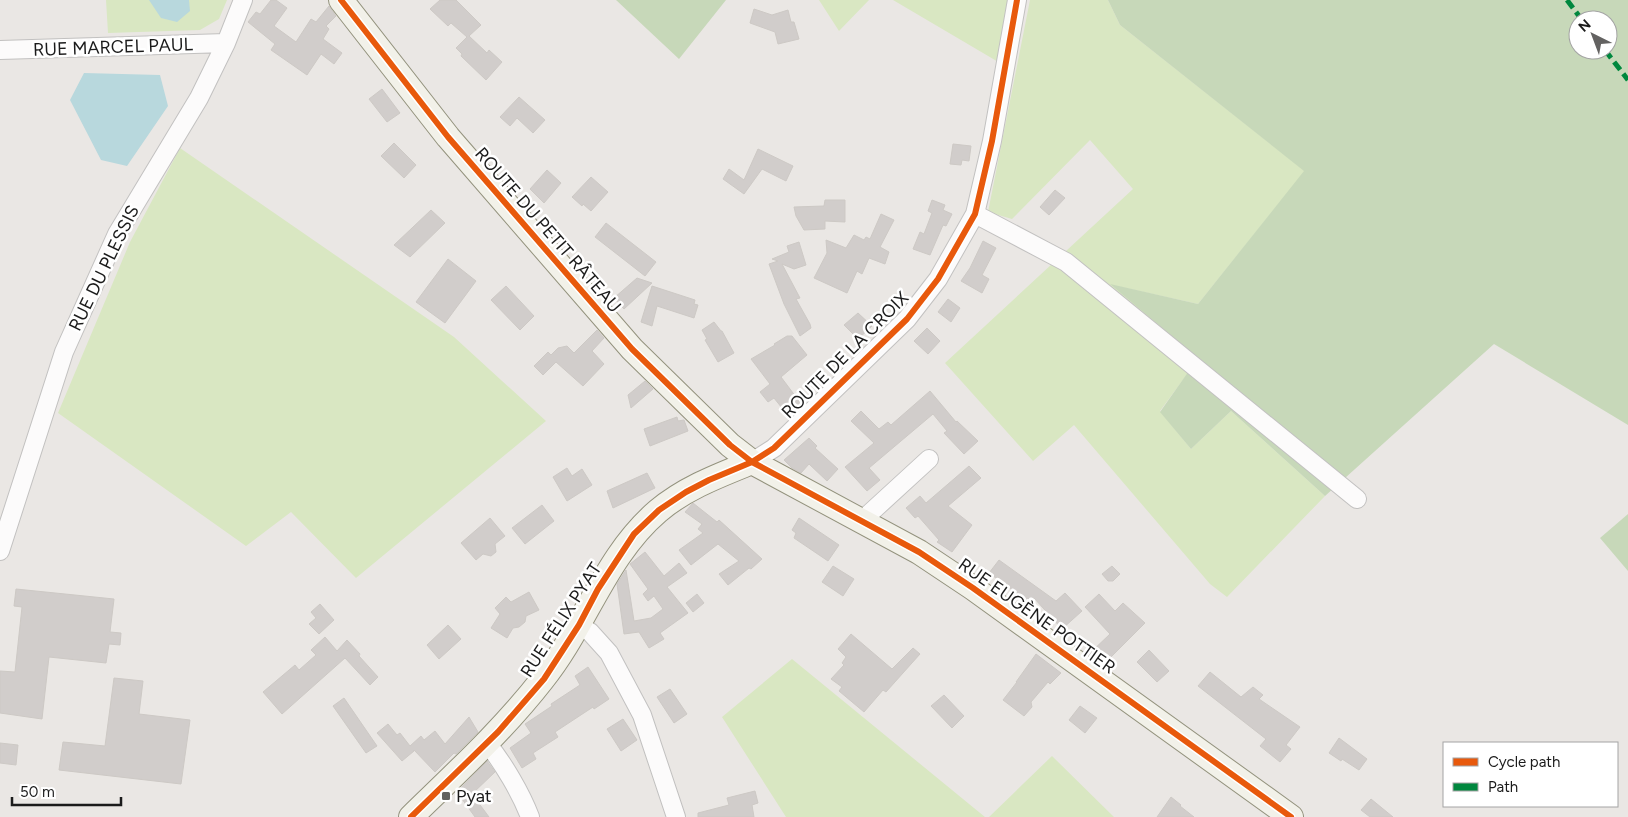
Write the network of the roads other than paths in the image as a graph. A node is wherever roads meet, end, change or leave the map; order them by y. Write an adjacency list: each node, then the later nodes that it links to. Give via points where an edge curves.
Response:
1 (243, 0): 4 (street, RUE DU PLESSIS)
2 (341, 0): 8 (street, ROUTE DU PETIT RÂTEAU, via 448,137 632,349 730,445)
3 (1017, 0): 6 (street, ROUTE DE LA CROIX, via 992,141)
4 (226, 43): 5 (street, RUE MARCEL PAUL); 11 (street, RUE DU PLESSIS, via 199,98 117,234 64,352)
5 (0, 50)
6 (975, 214): 8 (street, ROUTE DE LA CROIX, via 938,279 907,319 774,448); 9 (street, via 1066,262)
7 (929, 459): 10 (street)
8 (752, 462): 10 (street, RUE EUGÈNE POTTIER); 12 (street, RUE FÉLIX PYAT, via 708,480 659,510 634,534)
9 (1357, 500)
10 (864, 522): 17 (street, RUE EUGÈNE POTTIER, via 919,552 973,588)
11 (0, 551)
12 (579, 625): 13 (street, RUE FÉLIX PYAT, via 544,678); 16 (street, via 609,652 642,715)
13 (486, 743): 14 (street, RUE FÉLIX PYAT); 15 (street)
14 (411, 817)
15 (530, 817)
16 (676, 817)
17 (1291, 817)

